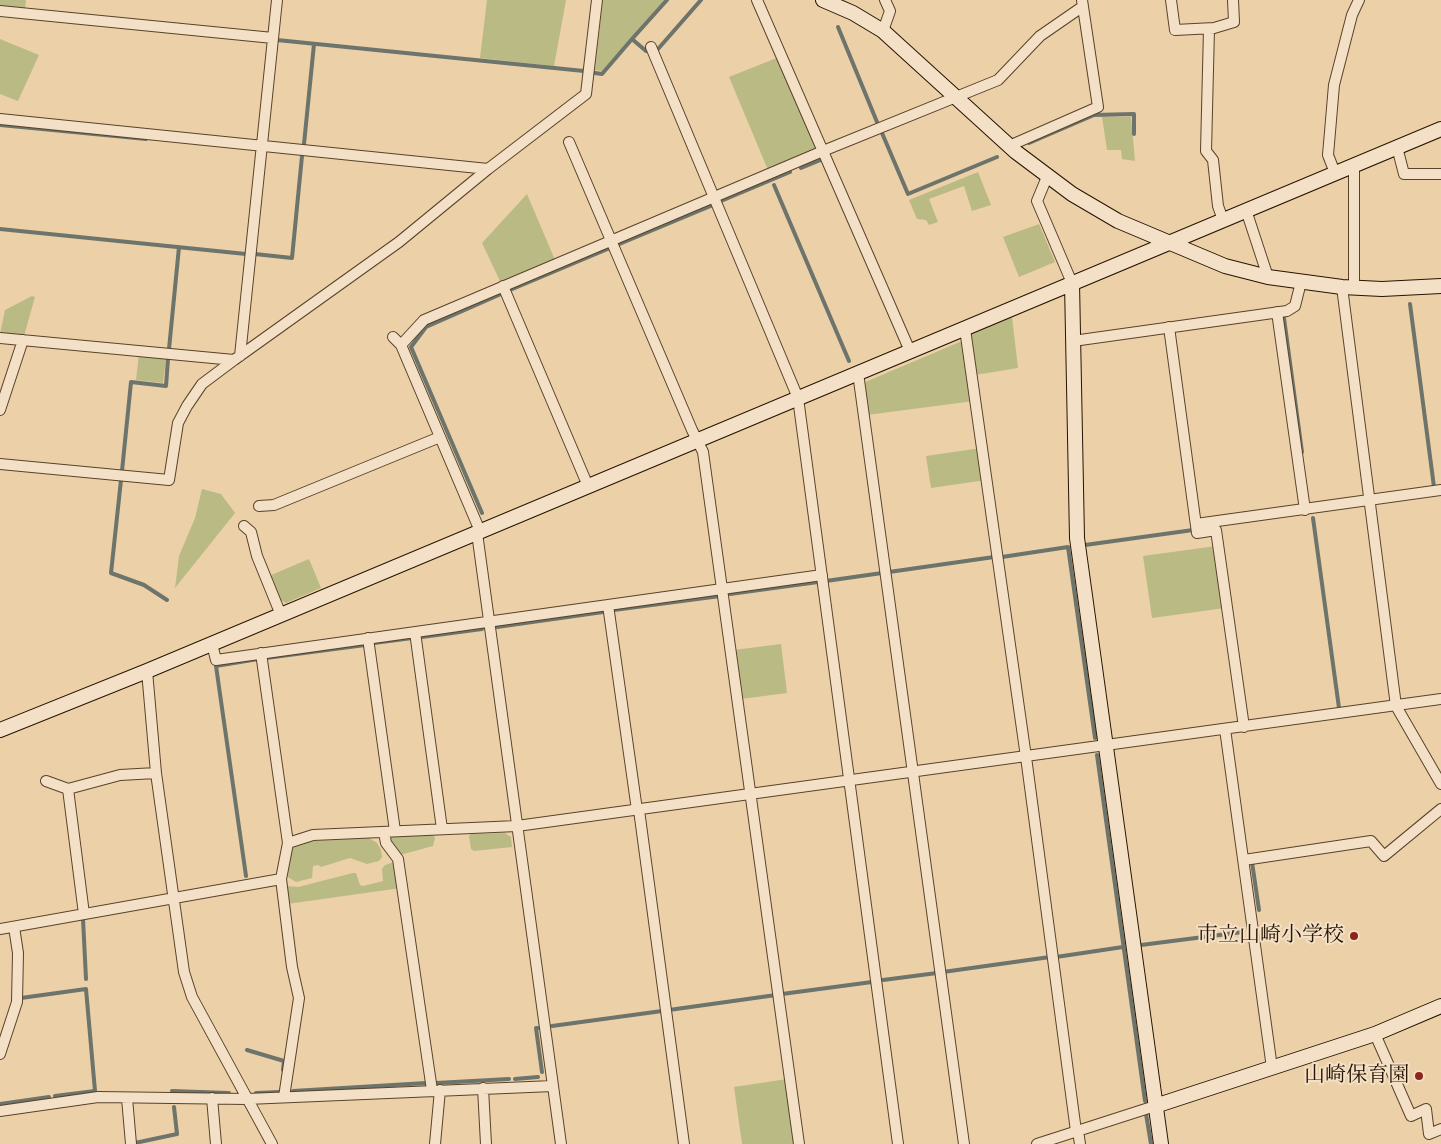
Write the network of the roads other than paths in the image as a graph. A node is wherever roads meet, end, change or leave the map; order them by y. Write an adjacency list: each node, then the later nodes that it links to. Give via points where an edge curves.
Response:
1 (277, 0): 13 (street)
2 (597, 0): 24 (street, via 586,94)
3 (757, 0): 22 (street)
4 (823, 0): 12 (street)
5 (885, 0): 12 (street, via 890,11)
6 (1171, 0): 11 (street, via 1175,30)
7 (1233, 0): 11 (street, via 1234,22)
8 (1358, 0): 25 (street, via 1334,85 1328,155)
9 (1082, 4): 15 (street, via 1040,36 998,80); 20 (street, via 1098,107)
10 (0, 11): 13 (street)
11 (1209, 29): 30 (street, via 1206,151 1214,160 1218,206)
12 (882, 31): 15 (street)
13 (273, 38): 19 (street)
14 (650, 47): 28 (street)
15 (954, 97): 20 (street); 22 (street)
16 (0, 119): 19 (street)
17 (1441, 129): 21 (street)
18 (569, 142): 31 (street)
19 (262, 144): 24 (street); 48 (street)
20 (1009, 146): 27 (street)
21 (1397, 148): 23 (street); 26 (street, via 1404,174)
22 (823, 151): 28 (street); 47 (street)
23 (1354, 166): 25 (street); 38 (street)
24 (488, 169): 48 (street, via 399,242)
25 (1335, 173): 29 (street)
26 (1441, 174)
27 (1047, 177): 32 (street, via 1118,221); 35 (street, via 1038,201)
28 (714, 197): 31 (street); 50 (street)
29 (1246, 210): 30 (street); 33 (street)
30 (1223, 220): 32 (street)
31 (611, 240): 36 (street); 53 (street)
32 (1168, 244): 33 (street, via 1225,266); 35 (street)
33 (1268, 277): 34 (street)
34 (1300, 282): 38 (street); 39 (street, via 1295,306)
35 (1072, 283): 41 (street); 45 (street)
36 (503, 286): 46 (street, via 424,320); 55 (street)
37 (1441, 286): 38 (street)
38 (1348, 288): 57 (street)
39 (1277, 312): 40 (street); 59 (street)
40 (1169, 327): 45 (street); 60 (street)
41 (965, 328): 47 (street); 79 (street)
42 (393, 337): 46 (street)
43 (0, 338): 44 (street)
44 (23, 340): 48 (street); 51 (street)
45 (1073, 341): 78 (street, via 1076,538)
46 (401, 345): 52 (street)
47 (910, 352): 49 (street)
48 (237, 358): 54 (street, via 202,384 187,406 178,423 169,480)
49 (858, 373): 50 (street); 80 (street)
50 (798, 398): 53 (street); 63 (street)
51 (0, 410)
52 (440, 437): 58 (street, via 274,506); 62 (street)
53 (697, 440): 55 (street); 64 (street, via 703,452)
54 (0, 464)
55 (588, 486): 62 (street)
56 (1441, 490): 57 (street)
57 (1369, 501): 59 (street); 74 (street)
58 (259, 506)
59 (1305, 510): 60 (street)
60 (1196, 524): 75 (street, via 1197,533 1216,530)
61 (244, 526): 66 (street, via 251,532 257,556)
62 (479, 532): 66 (street); 67 (street)
63 (822, 575): 64 (street); 83 (street)
64 (722, 589): 65 (street); 86 (street)
65 (608, 605): 67 (street); 88 (street)
66 (281, 615): 70 (street)
67 (489, 622): 68 (street); 89 (street)
68 (415, 632): 69 (street); 90 (street)
69 (368, 638): 71 (street); 91 (street)
70 (212, 644): 71 (street, via 216,660); 72 (street)
71 (260, 653): 93 (street)
72 (147, 671): 77 (street); 81 (street)
73 (1441, 699): 74 (street)
74 (1396, 706): 75 (street); 84 (street)
75 (1244, 727): 76 (street)
76 (1225, 729): 78 (street); 94 (street)
77 (0, 730)
78 (1106, 746): 79 (street); 111 (street)
79 (1026, 757): 80 (street); 114 (street)
80 (913, 772): 83 (street); 124 (street)
81 (156, 773): 85 (street, via 120,775); 96 (street)
82 (46, 781): 85 (street)
83 (849, 781): 86 (street); 123 (street)
84 (1441, 784)
85 (68, 789): 97 (street)
86 (751, 794): 88 (street); 122 (street)
87 (1441, 809): 94 (street, via 1384,856 1371,842)
88 (638, 810): 89 (street); 121 (street)
89 (517, 826): 90 (street); 104 (street)
90 (442, 829): 91 (street)
91 (395, 831): 92 (street)
92 (384, 832): 93 (street, via 313,835); 106 (street, via 386,843 398,859)
93 (288, 843): 95 (street)
94 (1244, 860): 103 (street)
95 (281, 879): 96 (street); 107 (street, via 299,998)
96 (174, 898): 97 (street); 110 (street, via 184,972 192,997)
97 (84, 914): 98 (street)
98 (14, 927): 99 (street); 102 (street, via 18,953 17,1002)
99 (0, 929)
100 (1441, 1006): 101 (street)
101 (1375, 1034): 103 (street); 113 (street, via 1411,1116 1426,1109 1429,1134)
102 (0, 1054)
103 (1272, 1068): 111 (street)
104 (554, 1086): 105 (street); 120 (street)
105 (483, 1088): 106 (street); 119 (street)
106 (436, 1090): 107 (street); 118 (street)
107 (284, 1097): 110 (street)
108 (127, 1098): 109 (street); 112 (street, via 98,1097); 115 (street)
109 (212, 1098): 110 (street); 116 (street)
110 (247, 1099): 117 (street)
111 (1155, 1106): 114 (street); 127 (street)
112 (0, 1111)
113 (1441, 1129)
114 (1077, 1131): 125 (street); 126 (street)
115 (131, 1144)
116 (216, 1144)
117 (272, 1144)
118 (435, 1144)
119 (486, 1144)
120 (562, 1144)
121 (684, 1144)
122 (799, 1144)
123 (898, 1144)
124 (964, 1144)
125 (1037, 1144)
126 (1080, 1144)
127 (1161, 1144)

